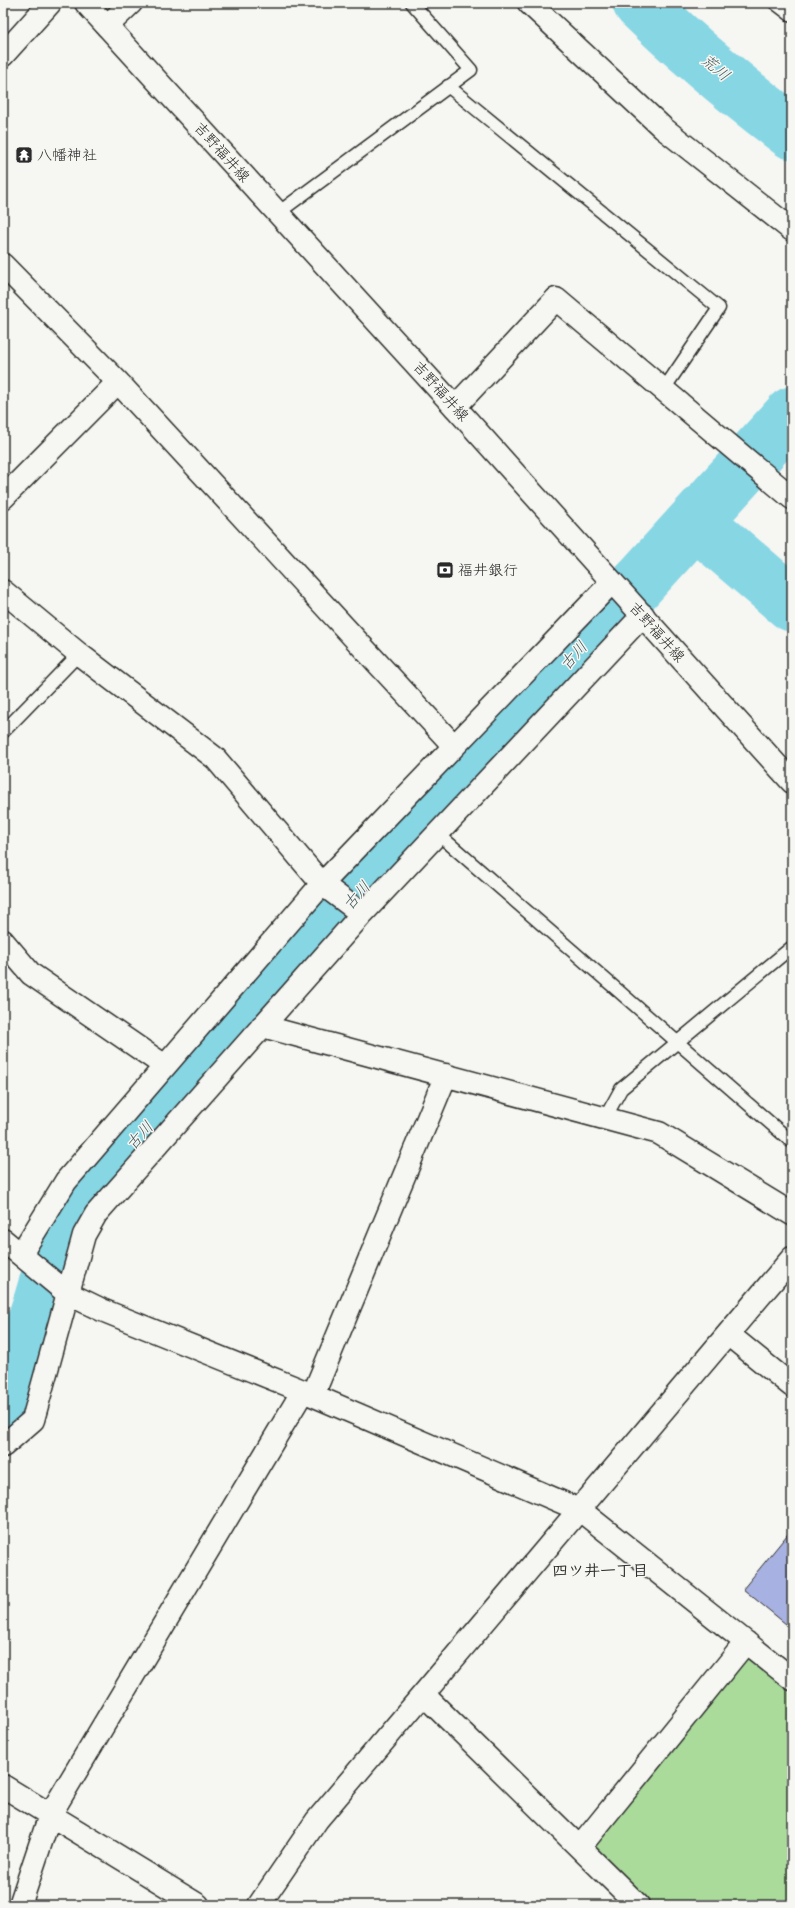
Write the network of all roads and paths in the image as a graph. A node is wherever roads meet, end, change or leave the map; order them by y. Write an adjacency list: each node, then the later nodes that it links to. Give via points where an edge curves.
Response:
1 (50, 3): 9 (street)
2 (86, 3): 8 (street, 吉野福井線)
3 (131, 3): 8 (street)
4 (412, 3): 10 (lane, via 471,70)
5 (528, 3): 12 (street, via 663,128)
6 (775, 3): 7 (lane)
7 (792, 16)
8 (107, 26): 11 (street, 吉野福井線)
9 (3, 55)
10 (448, 86): 11 (lane); 15 (lane, via 719,308)
11 (278, 213): 16 (street, 吉野福井線)
12 (792, 230)
13 (3, 265): 14 (street)
14 (118, 382): 17 (street); 24 (street)
15 (664, 389): 16 (street, via 556,299); 18 (street)
16 (455, 407): 19 (street, 吉野福井線)
17 (3, 498)
18 (792, 498)
19 (612, 582): 21 (street, 吉野福井線); 24 (street)
20 (3, 591): 22 (street)
21 (643, 615): 25 (street, 吉野福井線); 26 (street)
22 (79, 654): 23 (lane); 27 (street, via 215,758)
23 (3, 732)
24 (454, 746): 27 (street)
25 (792, 782)
26 (437, 833): 28 (street); 32 (lane)
27 (322, 884): 28 (street); 33 (street)
28 (362, 914): 31 (street)
29 (3, 941): 33 (street, via 31,974)
30 (792, 947): 32 (lane)
31 (262, 1026): 34 (street); 41 (street, via 96,1214 84,1235)
32 (677, 1042): 35 (lane, via 621,1089); 36 (lane)
33 (165, 1066): 39 (street, via 66,1181)
34 (446, 1075): 35 (street); 44 (street)
35 (605, 1118): 37 (street, via 659,1133)
36 (792, 1142)
37 (792, 1214)
38 (3, 1240): 39 (street)
39 (21, 1254): 41 (street)
40 (792, 1258): 42 (street)
41 (67, 1293): 44 (street, via 102,1310); 45 (street, via 33,1420)
42 (728, 1334): 43 (street); 46 (street)
43 (792, 1386)
44 (308, 1393): 46 (street); 51 (street)
45 (3, 1446)
46 (580, 1510): 47 (street); 49 (street)
47 (746, 1642): 48 (street); 52 (street)
48 (792, 1679)
49 (424, 1695): 52 (street); 55 (street, via 317,1820)
50 (3, 1786): 51 (street)
51 (50, 1815): 53 (street); 54 (street)
52 (580, 1847): 56 (street)
53 (20, 1905)
54 (198, 1905)
55 (259, 1905)
56 (638, 1905)

